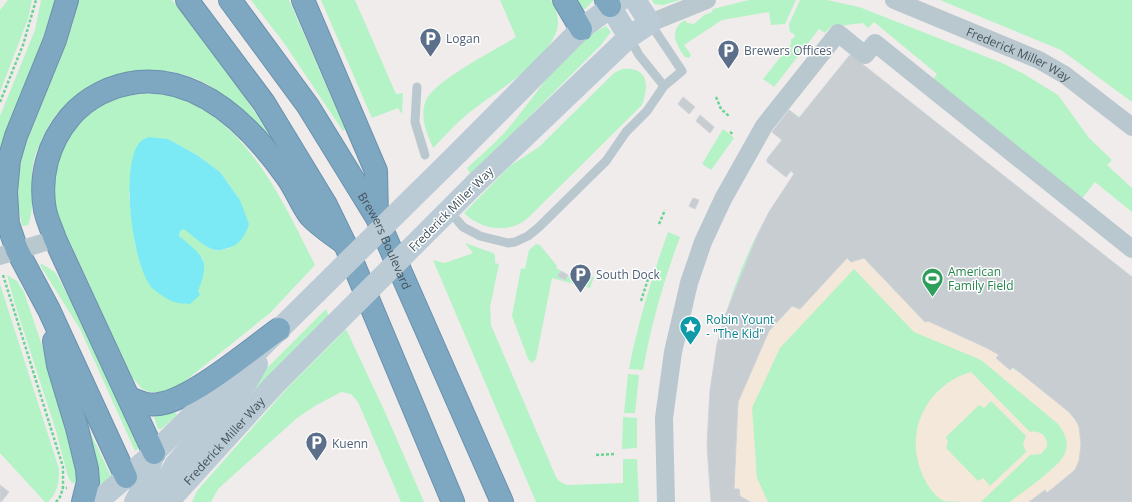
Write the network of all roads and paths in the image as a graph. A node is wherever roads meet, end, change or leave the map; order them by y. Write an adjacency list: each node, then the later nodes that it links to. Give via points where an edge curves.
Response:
1 (36, 0): 17 (path, via 23,45)
2 (67, 0): 30 (highway, via 57,34 16,136 9,160 6,192)
3 (187, 0): 28 (highway, via 264,103 322,199)
4 (230, 0): 24 (highway, Brewers Boulevard, via 308,106)
5 (303, 0): 24 (highway, via 376,171)
6 (564, 0): 12 (highway)
7 (635, 0): 11 (street)
8 (707, 0): 11 (street, Frederick Miller Way)
9 (894, 0): 19 (street, Frederick Miller Way, via 1039,60 1070,79)
10 (612, 2): 12 (street); 13 (street)
11 (650, 23): 13 (street, Frederick Miller Way); 14 (lane, via 682,71)
12 (581, 29): 35 (street, bridge)
13 (629, 37): 14 (lane, via 639,55); 43 (street, Frederick Miller Way, bridge, via 475,184)
14 (664, 86): 25 (lane, via 606,161 528,236 508,243 480,236 463,227)
15 (417, 87): 22 (lane, via 415,122)
16 (716, 97): 18 (path, via 721,109)
17 (0, 102)
18 (729, 116)
19 (1132, 127)
20 (730, 132): 21 (path)
21 (734, 135)
22 (425, 155)
23 (665, 210): 26 (path)
24 (377, 218): 47 (highway, Brewers Boulevard)
25 (457, 220)
26 (659, 224)
27 (55, 239): 28 (highway, via 43,193 44,174 51,147 59,131 83,103 110,88 147,81 173,83 195,91 240,123 287,177 310,215); 30 (street); 36 (highway)
28 (345, 244): 46 (highway)
29 (1132, 248): 48 (street, via 875,43 865,55 838,34 764,126 723,199 703,242 689,282 673,352 664,418)
30 (9, 253): 34 (highway)
31 (3, 274): 41 (path, via 63,467)
32 (649, 276): 33 (path)
33 (641, 301)
34 (49, 310): 40 (highway); 42 (highway, via 58,365 87,469 88,482)
35 (279, 329): 36 (highway, via 193,391 175,400 159,405 142,404); 37 (street); 43 (street, via 246,382 175,465)
36 (130, 398): 37 (highway)
37 (154, 453): 40 (street); 43 (street); 43 (street, via 144,486)
38 (616, 454): 39 (path)
39 (596, 455)
40 (126, 477): 43 (street); 45 (street)
41 (63, 488): 42 (path); 44 (path)
42 (78, 495)
43 (157, 498)
44 (56, 502)
45 (97, 502)
46 (454, 502)
47 (502, 502)
48 (666, 502)

